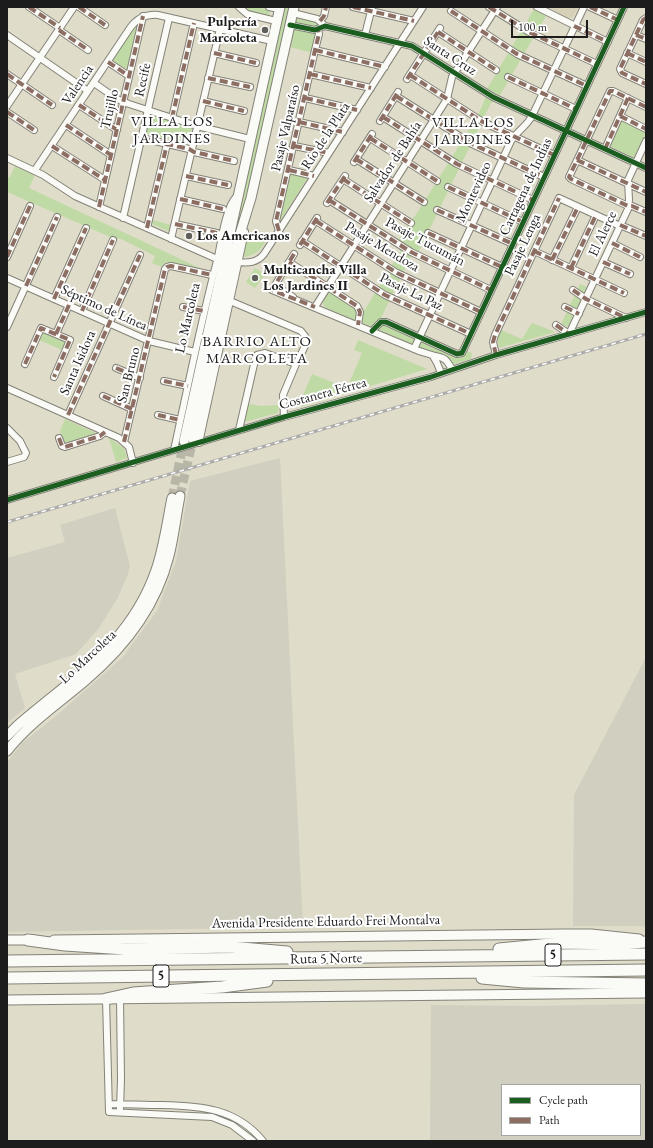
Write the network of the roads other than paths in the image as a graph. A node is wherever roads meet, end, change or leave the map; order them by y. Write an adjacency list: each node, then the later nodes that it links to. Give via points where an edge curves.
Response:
1 (74, 7): 32 (street)
2 (79, 7): 28 (street)
3 (239, 7): 24 (street, via 247,14)
4 (269, 7): 13 (street)
5 (326, 7): 25 (street)
6 (353, 7): 15 (street)
7 (423, 7): 26 (street, Río de la Plata)
8 (537, 7): 22 (street)
9 (584, 7): 20 (street, Montevideo)
10 (590, 7): 23 (street)
11 (624, 7): 23 (street, Cartagena de Indias)
12 (33, 8): 32 (street)
13 (279, 8): 24 (main road, Lo Marcoleta)
14 (493, 8): 35 (street, Salvador de Bahía); 43 (street, via 527,31)
15 (371, 9): 26 (street); 37 (street)
16 (294, 10): 25 (street); 29 (main road)
17 (451, 11): 35 (street)
18 (143, 16): 19 (street); 51 (street, Valencia, via 133,24); 61 (street, Trujillo)
19 (169, 18): 27 (street); 82 (street, Recife)
20 (578, 18): 22 (street); 31 (street, Montevideo)
21 (646, 18): 38 (street)
22 (563, 20): 31 (street)
23 (618, 20): 41 (street, Cartagena de Indias)
24 (276, 21): 40 (main road, Lo Marcoleta)
25 (320, 21): 30 (street)
26 (414, 21): 42 (street, Río de la Plata)
27 (194, 23): 33 (street); 88 (street)
28 (105, 25)
29 (290, 25): 34 (street); 117 (main road)
30 (325, 26): 34 (street); 37 (street, Santa Cruz)
31 (574, 26): 41 (street); 43 (street, Montevideo)
32 (59, 29): 44 (street); 50 (street)
33 (220, 29): 40 (street); 47 (street)
34 (318, 29): 45 (street, Pasaje Valparaíso)
35 (481, 32): 46 (street, Salvador de Bahía); 57 (street, via 516,53)
36 (7, 35): 50 (street)
37 (365, 35): 42 (street, Santa Cruz)
38 (636, 35): 39 (street); 48 (street)
39 (646, 39)
40 (272, 41): 100 (main road, Lo Marcoleta)
41 (608, 42): 54 (street, Cartagena de Indias)
42 (400, 43): 49 (street, Santa Cruz, via 412,46); 55 (street, Río de la Plata)
43 (564, 49): 54 (street); 57 (street, Montevideo)
44 (88, 50)
45 (315, 50): 55 (street); 60 (street, Pasaje Valparaíso)
46 (468, 52): 49 (street, via 439,30); 56 (street); 58 (street, Salvador de Bahía)
47 (214, 53): 53 (street); 63 (street)
48 (627, 53): 52 (street); 66 (street, via 620,70)
49 (424, 54): 58 (street, Santa Cruz); 74 (street, via 409,77)
50 (40, 58): 65 (street); 70 (street)
51 (108, 62): 61 (street); 64 (street, Valencia)
52 (646, 62)
53 (256, 63)
54 (597, 64): 67 (street, Cartagena de Indias)
55 (385, 67): 69 (street, Río de la Plata)
56 (496, 70)
57 (554, 71): 67 (street); 71 (street, Montevideo)
58 (454, 73): 74 (street, Salvador de Bahía); 86 (street, Santa Cruz, via 493,97)
59 (7, 74): 65 (street)
60 (310, 74): 69 (street); 72 (street, Pasaje Valparaíso)
61 (129, 76): 75 (street, Trujillo)
62 (508, 77): 71 (street)
63 (208, 78): 68 (street); 76 (street)
64 (94, 83): 70 (street, Valencia); 75 (street)
65 (22, 84): 77 (street); 79 (street)
66 (646, 84)
67 (587, 86): 81 (street, Cartagena de Indias)
68 (250, 87)
69 (371, 88): 83 (street, Río de la Plata)
70 (88, 91): 78 (street, Valencia)
71 (543, 93): 81 (street); 86 (street, Montevideo)
72 (305, 98): 83 (street); 90 (street, Pasaje Valparaíso)
73 (628, 98): 80 (street); 87 (street); 101 (street, via 609,92)
74 (447, 99): 89 (street, Salvador de Bahía); 98 (street, via 483,122)
75 (124, 102): 82 (street); 95 (street, Trujillo)
76 (203, 102): 84 (street); 92 (street)
77 (52, 105)
78 (79, 105): 91 (street, Valencia); 95 (street)
79 (7, 106)
80 (646, 107)
81 (576, 109): 96 (street, Cartagena de Indias)
82 (148, 110): 88 (street); 99 (street, Recife)
83 (357, 110): 97 (street, Río de la Plata)
84 (244, 111)
85 (7, 112): 94 (street)
86 (532, 116): 96 (street, Santa Cruz); 98 (street, Montevideo)
87 (620, 116): 93 (street); 107 (street)
88 (172, 118): 92 (street)
89 (434, 120): 102 (street, Salvador de Bahía); 102 (street, via 397,94 381,119); 114 (street, via 472,144)
90 (299, 122): 97 (street); 106 (street, Pasaje Valparaíso)
91 (66, 124): 105 (street, Valencia); 110 (street)
92 (197, 126): 100 (street); 108 (street)
93 (646, 129)
94 (34, 130)
95 (117, 130): 110 (street, Trujillo)
96 (566, 131): 101 (street, Santa Cruz); 111 (street, Cartagena de Indias)
97 (342, 132): 109 (street, Río de la Plata)
98 (514, 136): 111 (street); 114 (street, Montevideo)
99 (142, 138): 104 (street); 151 (street, Recife)
100 (250, 139): 113 (main road, Lo Marcoleta)
101 (586, 140): 107 (street, Santa Cruz); 115 (street)
102 (421, 141): 118 (street, Salvador de Bahía); 128 (street, via 457,164)
103 (646, 141): 119 (street, El Alerce)
104 (167, 144): 108 (street); 159 (street)
105 (52, 146): 121 (street, Valencia); 126 (street)
106 (294, 146): 109 (street); 122 (street, Pasaje Valparaíso)
107 (605, 149): 119 (street, Santa Cruz)
108 (191, 151): 116 (street); 123 (street)
109 (329, 154): 124 (street, Río de la Plata)
110 (111, 155): 126 (street, Trujillo)
111 (554, 155): 125 (street, Cartagena de Indias)
112 (7, 158): 121 (street)
113 (245, 158): 117 (main road); 134 (main road, Lo Marcoleta)
114 (503, 158): 125 (street); 128 (street, Montevideo)
115 (577, 160): 130 (street); 142 (street, via 570,178)
116 (234, 161)
117 (259, 161): 135 (main road)
118 (407, 162): 127 (street); 129 (street, Salvador de Bahía); 129 (street, via 371,136 355,160)
119 (636, 163): 120 (street, Santa Cruz); 130 (street, El Alerce)
120 (646, 168)
121 (35, 170): 143 (street, via 69,193)
122 (289, 170): 124 (street); 160 (street, Pasaje Valparaíso, via 276,221)
123 (186, 176): 131 (street); 136 (street)
124 (314, 176): 160 (street, Río de la Plata)
125 (544, 177): 137 (street, Cartagena de Indias)
126 (105, 180): 143 (street, Trujillo)
127 (437, 181)
128 (493, 181): 137 (street); 139 (street, Montevideo)
129 (394, 183): 138 (street); 140 (street, Salvador de Bahía)
130 (627, 184): 133 (street); 142 (street, El Alerce)
131 (228, 185)
132 (448, 187): 139 (street)
133 (646, 192)
134 (238, 195): 135 (main road); 180 (main road, Lo Marcoleta)
135 (251, 198): 144 (main road)
136 (180, 199): 146 (street); 154 (street)
137 (533, 200): 152 (street, Cartagena de Indias)
138 (424, 202)
139 (482, 203): 152 (street); 156 (street, Montevideo)
140 (380, 204): 153 (street); 155 (street, Salvador de Bahía); 155 (street, Pasaje Tucumán, via 344,178 328,202)
141 (30, 206): 174 (street)
142 (628, 206): 148 (street); 157 (street, El Alerce)
143 (99, 207): 151 (street)
144 (247, 207): 177 (street, via 248,217); 249 (main road, via 232,260)
145 (578, 207): 149 (street); 171 (street, Pasaje Lenga, via 559,198); 176 (street)
146 (222, 209)
147 (437, 210): 156 (street)
148 (646, 212)
149 (596, 215): 157 (street); 184 (street)
150 (57, 217): 191 (street)
151 (123, 218): 159 (street)
152 (523, 222): 167 (street, Cartagena de Indias)
153 (411, 223)
154 (174, 224): 161 (street); 164 (street)
155 (368, 224): 169 (street, Salvador de Bahía); 185 (street, Pasaje Tucumán, via 411,252)
156 (472, 226): 167 (street); 170 (street, Montevideo)
157 (620, 226): 163 (street); 168 (street, El Alerce)
158 (86, 228): 197 (street)
159 (147, 228): 164 (street)
160 (279, 231): 177 (street, Río de la Plata, via 260,258 250,262)
161 (217, 233)
162 (428, 233): 170 (street)
163 (646, 236)
164 (171, 239): 180 (street)
165 (113, 240): 206 (street)
166 (301, 243): 169 (street, Pasaje Mendoza, via 317,220); 181 (street, Pasaje La Paz)
167 (513, 244): 182 (street, Cartagena de Indias)
168 (612, 244): 175 (street); 179 (street, El Alerce)
169 (354, 245): 181 (street, Salvador de Bahía); 195 (street, Pasaje Mendoza, via 397,273)
170 (461, 248): 182 (street); 185 (street, Montevideo)
171 (534, 251): 176 (street); 183 (street, Pasaje Lenga)
172 (294, 254): 178 (street)
173 (140, 255): 215 (street, Santa Isidora)
174 (7, 257)
175 (640, 257)
176 (552, 260): 184 (street)
177 (238, 262): 199 (street)
178 (289, 262): 192 (street); 204 (street, via 274,287)
179 (603, 262): 187 (street); 190 (street, El Alerce)
180 (219, 263): 188 (street, Lo Marcoleta); 249 (main road, Lo Marcoleta)
181 (340, 266): 192 (street, Salvador de Bahía); 211 (street, Pasaje La Paz, via 388,297)
182 (502, 267): 193 (street, Cartagena de Indias)
183 (526, 268): 186 (street); 200 (street, Pasaje Lenga, via 521,286)
184 (571, 268): 190 (street)
185 (451, 271): 193 (street, Pasaje Tucumán); 195 (street, Montevideo)
186 (532, 271)
187 (630, 274)
188 (212, 275): 207 (street, Lo Marcoleta); 224 (street, San Bruno, via 173,266 167,267)
189 (7, 278): 191 (street, Séptimo de Línea)
190 (595, 279): 196 (street); 198 (street, El Alerce)
191 (26, 286): 197 (street, Séptimo de Línea); 218 (street)
192 (327, 287): 204 (street, Salvador de Bahía); 216 (street, via 357,306 360,312)
193 (492, 290): 208 (street, Cartagena de Indias)
194 (573, 290): 198 (street)
195 (440, 293): 208 (street, Pasaje Mendoza); 211 (street, Montevideo)
196 (624, 293)
197 (54, 299): 201 (street, Séptimo de Línea)
198 (586, 299): 210 (street, El Alerce); 212 (street)
199 (230, 301): 230 (street, via 303,332 307,342); 249 (street)
200 (510, 302): 202 (street); 213 (street, Pasaje Lenga)
201 (69, 305): 206 (street, Séptimo de Línea); 220 (street)
202 (517, 305)
203 (183, 307): 207 (street)
204 (315, 307): 216 (street)
205 (565, 307): 210 (street)
206 (82, 311): 215 (street, Séptimo de Línea)
207 (204, 311): 226 (street, Lo Marcoleta)
208 (481, 312): 221 (street, Cartagena de Indias)
209 (646, 312): 212 (street, Costanera Férrea)
210 (579, 314): 222 (street, El Alerce)
211 (430, 315): 221 (street, Pasaje La Paz); 223 (street, Montevideo)
212 (626, 318): 222 (street, Costanera Férrea)
213 (502, 319): 214 (street); 228 (street, Pasaje Lenga, via 493,340)
214 (509, 322)
215 (109, 323): 224 (street, Séptimo de Línea); 241 (street, Santa Isidora)
216 (358, 325): 219 (street)
217 (556, 325): 222 (street)
218 (7, 327)
219 (372, 331): 223 (street, via 384,322); 225 (street)
220 (56, 334): 229 (street, via 41,328); 234 (street, via 70,340)
221 (471, 334): 223 (street, Cartagena de Indias, via 460,354)
222 (569, 334): 228 (street, Costanera Férrea)
223 (420, 338): 225 (street, Montevideo)
224 (149, 341): 226 (street, Séptimo de Línea); 235 (street, San Bruno)
225 (414, 349): 227 (street)
226 (195, 352): 237 (street, Lo Marcoleta)
227 (433, 356): 232 (street, via 444,358); 233 (street)
228 (496, 356): 232 (street, Costanera Férrea)
229 (25, 364)
230 (296, 364): 243 (street, via 283,395); 246 (street, via 265,353 257,355)
231 (116, 368): 235 (street)
232 (452, 369): 233 (street, Costanera Férrea)
233 (441, 373): 243 (street, Costanera Férrea)
234 (54, 377)
235 (140, 378): 240 (street, San Bruno)
236 (164, 381): 237 (street)
237 (188, 386): 244 (street, Lo Marcoleta)
238 (7, 388): 241 (street)
239 (103, 396): 240 (street)
240 (132, 409): 250 (street, San Bruno)
241 (68, 415): 247 (street)
242 (158, 415): 244 (street)
243 (284, 417): 246 (street, Costanera Férrea)
244 (180, 420): 251 (street, Lo Marcoleta)
245 (7, 428): 252 (street, via 20,441 26,455)
246 (239, 430): 249 (street, Costanera Férrea)
247 (105, 432): 248 (street, via 100,436 64,447); 250 (street)
248 (59, 438)
249 (192, 441): 251 (street, Costanera Férrea)
250 (124, 442): 253 (street, via 130,450)
251 (174, 450): 253 (street, Costanera Férrea)
252 (7, 462)
253 (133, 463): 254 (street, Costanera Férrea)
254 (7, 500)
255 (46, 701): 256 (main road, Lo Marcoleta); 257 (main road); 257 (main road, Lo Marcoleta, via 88,668 124,630 151,584 176,497 172,544 166,568 146,612 115,654)
256 (35, 710): 258 (main road); 259 (main road, Lo Marcoleta)
257 (50, 710): 258 (main road, Lo Marcoleta)
258 (40, 719): 260 (main road, Lo Marcoleta)
259 (7, 736)
260 (7, 751)
261 (28, 940): 262 (main road, Avenida Presidente Eduardo Frei Montalva); 263 (main road, Avenida Presidente Eduardo Frei Montalva, via 591,934); 266 (highway, via 135,949 245,948)
262 (8, 941)
263 (646, 941): 265 (highway, via 616,944 550,944)
264 (646, 954): 265 (highway, Ruta 5 Norte / 5)
265 (459, 956): 266 (highway, Ruta 5 Norte / 5)
266 (323, 957): 267 (highway, Ruta 5 Norte / 5)
267 (7, 961)
268 (646, 970): 269 (highway, Ruta 5 Norte / 5)
269 (438, 973): 270 (highway, Ruta 5 Norte / 5); 272 (highway, via 518,981)
270 (316, 974): 271 (highway, Ruta 5 Norte / 5); 276 (highway, via 222,987 133,993)
271 (7, 978)
272 (646, 984)
273 (646, 993): 274 (main road)
274 (120, 998): 276 (main road); 277 (street)
275 (9, 999): 276 (main road)
276 (106, 999): 278 (street)
277 (121, 1095): 278 (street, via 116,1093); 280 (street)
278 (109, 1097): 279 (street)
279 (109, 1104): 280 (street); 281 (street, via 109,1112)
280 (120, 1104): 281 (street); 283 (street, via 195,1106 210,1109 238,1120)
281 (120, 1112): 282 (street, via 212,1117 232,1125)
282 (253, 1141)
283 (263, 1141)

